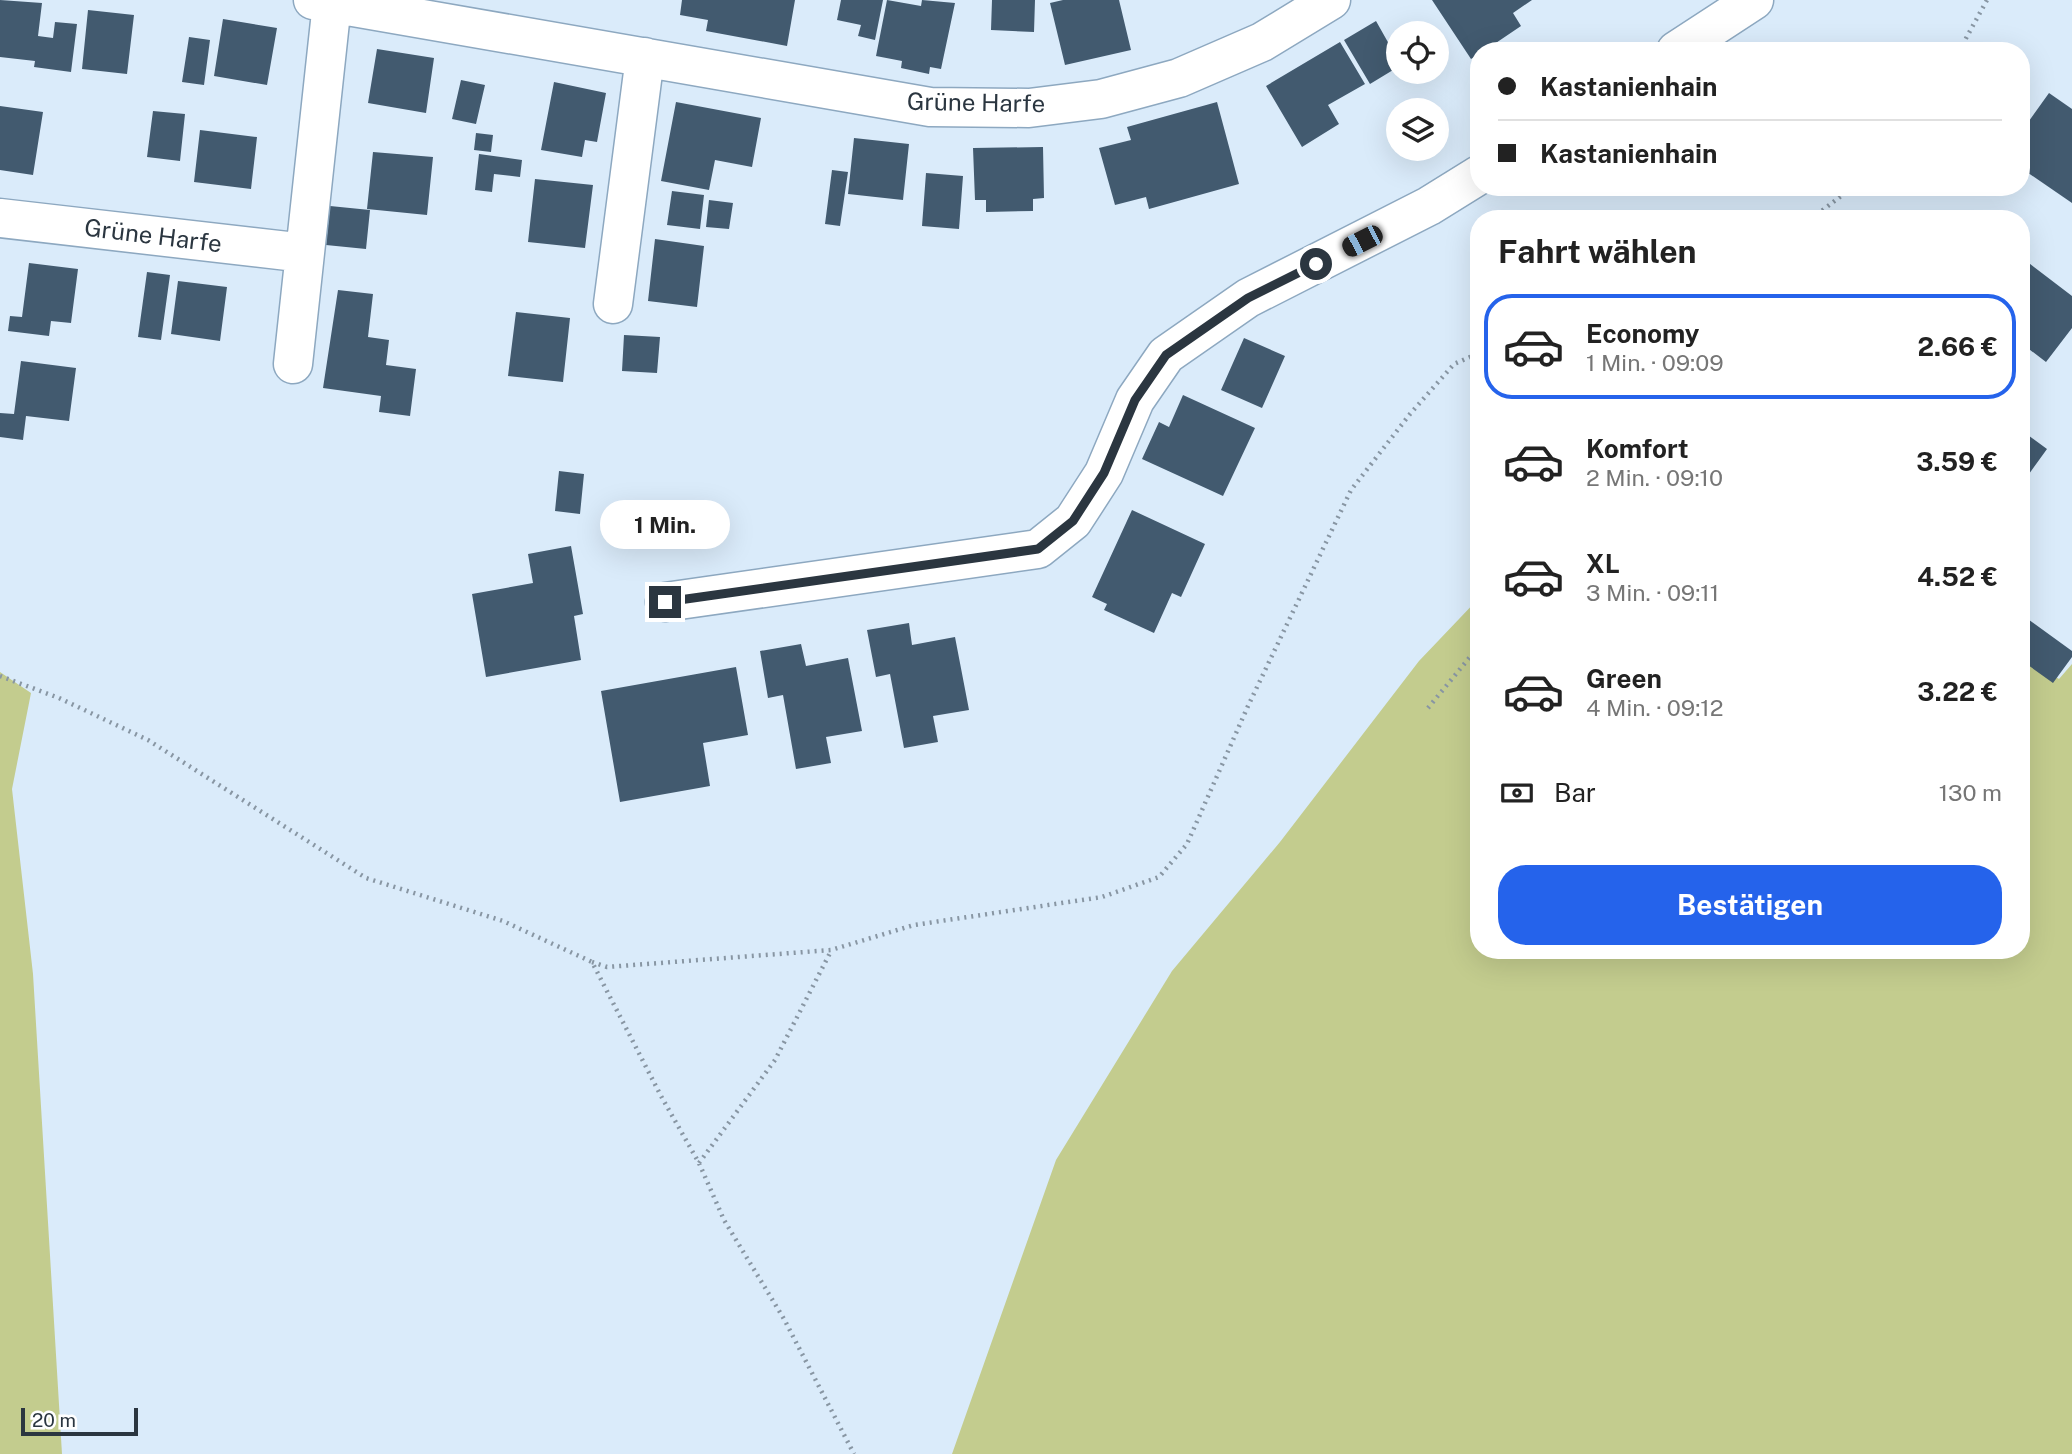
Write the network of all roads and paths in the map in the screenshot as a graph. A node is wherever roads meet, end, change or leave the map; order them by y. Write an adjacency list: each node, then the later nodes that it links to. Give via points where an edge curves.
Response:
1 (1331, 0): 7 (street, Grüne Harfe, via 1262,42 1179,78 1101,99 1029,108 930,107)
2 (1754, 0): 5 (street)
3 (1987, 0): 6 (path)
4 (323, 1): 7 (street, Grüne Harfe); 12 (street, Grüne Harfe)
5 (1690, 42)
6 (1964, 42)
7 (645, 57): 13 (street)
8 (1470, 181): 16 (street, via 1248,298 1166,355 1135,400 1104,473 1073,521 1038,549)
9 (1841, 196): 10 (path)
10 (1823, 210)
11 (0, 218): 12 (street, Grüne Harfe)
12 (305, 253): 15 (street, Grüne Harfe)
13 (613, 304)
14 (1470, 357): 20 (path, via 1454,364 1351,490 1187,844 1159,877 1102,897 915,925)
15 (293, 364)
16 (665, 602)
17 (1470, 657): 19 (path)
18 (0, 676): 21 (path, via 148,740 366,878 503,921)
19 (1428, 708)
20 (831, 950): 21 (path, via 607,967); 22 (path, via 775,1060)
21 (592, 962): 22 (path)
22 (699, 1163): 23 (path, via 724,1220 784,1319)
23 (854, 1454)

